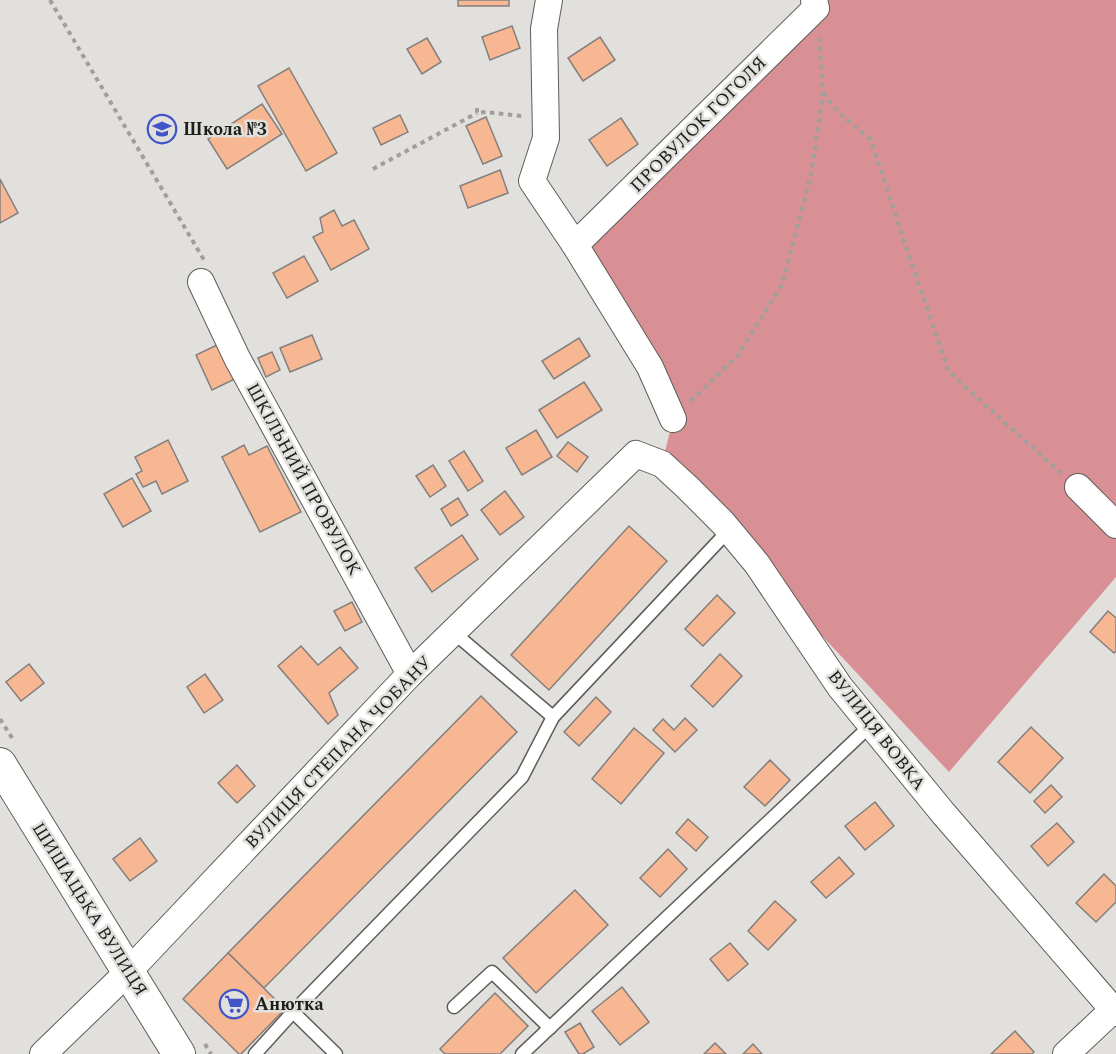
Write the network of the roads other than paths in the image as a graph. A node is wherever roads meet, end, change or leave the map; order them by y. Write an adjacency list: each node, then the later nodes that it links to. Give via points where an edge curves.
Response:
1 (549, 0): 3 (street, via 544,29 546,138 532,181)
2 (815, 4): 3 (street, ПРОВУЛОК ГОГОЛЯ)
3 (575, 245): 5 (street, via 650,367)
4 (205, 275): 11 (street, ШКІЛЬНИЙ ПРОВУЛОК, via 237,358)
5 (673, 419)
6 (636, 454): 9 (street, ВУЛИЦЯ ВОВКА, via 662,464); 10 (street, ВУЛИЦЯ СТЕПАНА ЧОБАНУ)
7 (1078, 487): 8 (street)
8 (1116, 525)
9 (729, 530): 12 (lane); 13 (street, ВУЛИЦЯ ВОВКА)
10 (453, 632): 11 (street, ВУЛИЦЯ СТЕПАНА ЧОБАНУ); 12 (lane)
11 (410, 674): 15 (street, ВУЛИЦЯ СТЕПАНА ЧОБАНУ)
12 (553, 717): 18 (lane, via 522,777)
13 (871, 725): 17 (street, ВУЛИЦЯ ВОВКА); 19 (lane)
14 (0, 764): 15 (street, ШИШАЦЬКА ВУЛИЦЯ)
15 (128, 972): 20 (street, ВУЛИЦЯ СТЕПАНА ЧОБАНУ); 21 (street, ШИШАЦЬКА ВУЛИЦЯ)
16 (454, 1007): 19 (lane, via 492,972)
17 (1114, 1011): 25 (street)
18 (293, 1012): 22 (lane); 23 (lane)
19 (550, 1028): 24 (lane)
20 (43, 1054)
21 (179, 1054)
22 (255, 1054)
23 (336, 1054)
24 (522, 1054)
25 (1066, 1054)

